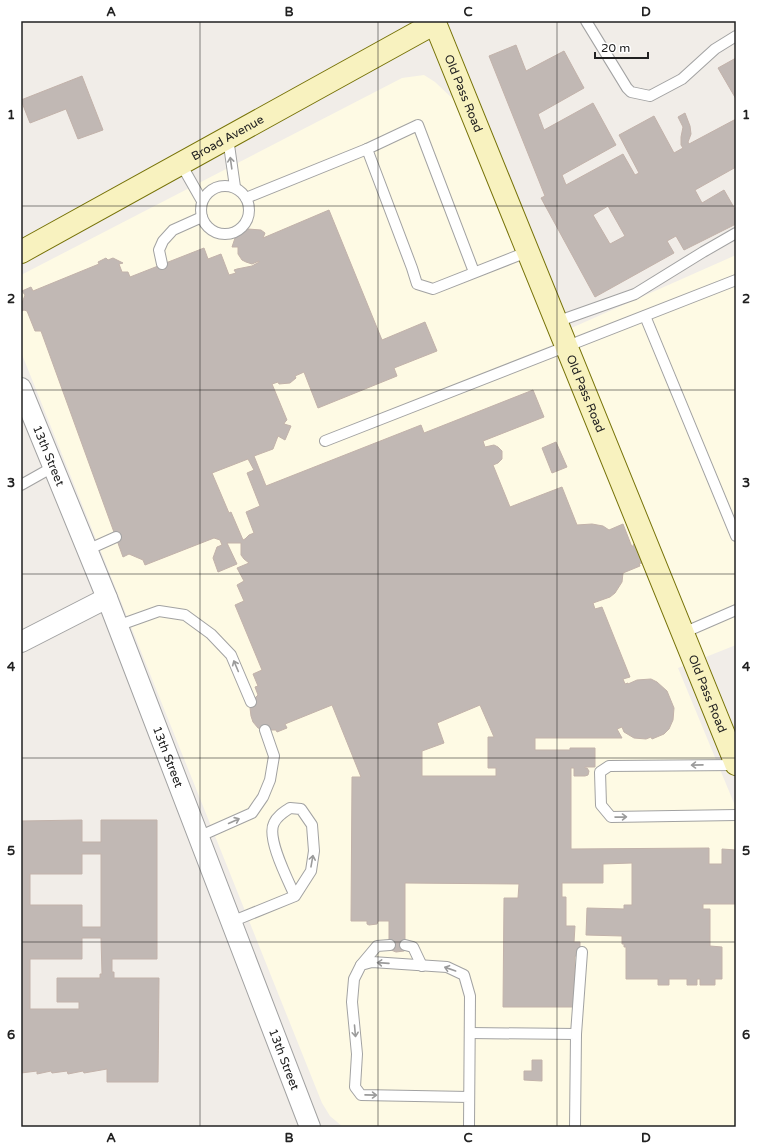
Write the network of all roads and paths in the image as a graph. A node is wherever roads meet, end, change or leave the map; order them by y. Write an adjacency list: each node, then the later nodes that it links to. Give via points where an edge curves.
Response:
1 (586, 21): 3 (lane, via 626,88 631,92 650,96 682,79 715,49)
2 (435, 23): 4 (main road, Broad Avenue); 13 (main road, Old Pass Road)
3 (736, 36)
4 (228, 138): 6 (main road, Broad Avenue); 7 (lane, one-way to 4)
5 (367, 149): 8 (lane); 15 (lane, via 417,284 433,290); 15 (lane, via 418,125)
6 (181, 164): 9 (lane); 12 (main road, Broad Avenue)
7 (235, 187): 8 (lane); 9 (lane, via 228,185 212,189)
8 (246, 198): 10 (lane, via 249,214 241,228 234,232 226,234 211,230)
9 (202, 201): 10 (lane)
10 (202, 217): 14 (lane, via 173,230 163,241 159,250)
11 (736, 233): 18 (lane, via 635,294)
12 (21, 252)
13 (527, 252): 15 (lane); 18 (main road, Old Pass Road)
14 (162, 264)
15 (474, 272)
16 (736, 280): 17 (lane)
17 (645, 316): 19 (lane); 25 (lane)
18 (556, 322): 19 (main road, Old Pass Road)
19 (566, 347): 21 (lane); 30 (main road, Old Pass Road)
20 (21, 388): 22 (street, 13th Street)
21 (325, 441)
22 (53, 467): 23 (lane); 26 (street, 13th Street)
23 (21, 484)
24 (116, 536): 26 (lane)
25 (736, 536)
26 (87, 550): 27 (street, 13th Street)
27 (107, 598): 29 (street, 13th Street); 31 (street)
28 (736, 610): 30 (lane)
29 (117, 626): 32 (lane, one-way to 29, via 231,655 211,634 185,615 159,611); 36 (street, 13th Street)
30 (683, 633): 34 (main road, Old Pass Road)
31 (21, 642)
32 (251, 702)
33 (265, 730): 36 (lane, one-way to 33, via 252,813 263,797 270,780 274,756)
34 (736, 765): 35 (lane, one-way to 35, via 609,766 600,772 600,805 611,817)
35 (736, 815)
36 (198, 837): 38 (street, 13th Street)
37 (295, 896): 37 (lane, one-way to 37, via 311,871 314,851 312,825 301,809 290,808 273,824 272,837); 38 (lane)
38 (231, 922): 47 (street, 13th Street)
39 (390, 945): 42 (lane, via 378,946)
40 (405, 945): 43 (lane, via 413,947)
41 (582, 952): 45 (lane)
42 (362, 965): 43 (lane, one-way to 42, via 372,962); 46 (lane, one-way to 46, via 354,979 352,1002 357,1054 355,1087 361,1095)
43 (422, 966): 44 (lane, one-way to 43, via 470,996 464,975 447,967)
44 (470, 1033): 45 (lane); 46 (lane)
45 (576, 1034): 49 (lane)
46 (469, 1097): 48 (lane)
47 (310, 1127)
48 (469, 1127)
49 (576, 1127)

